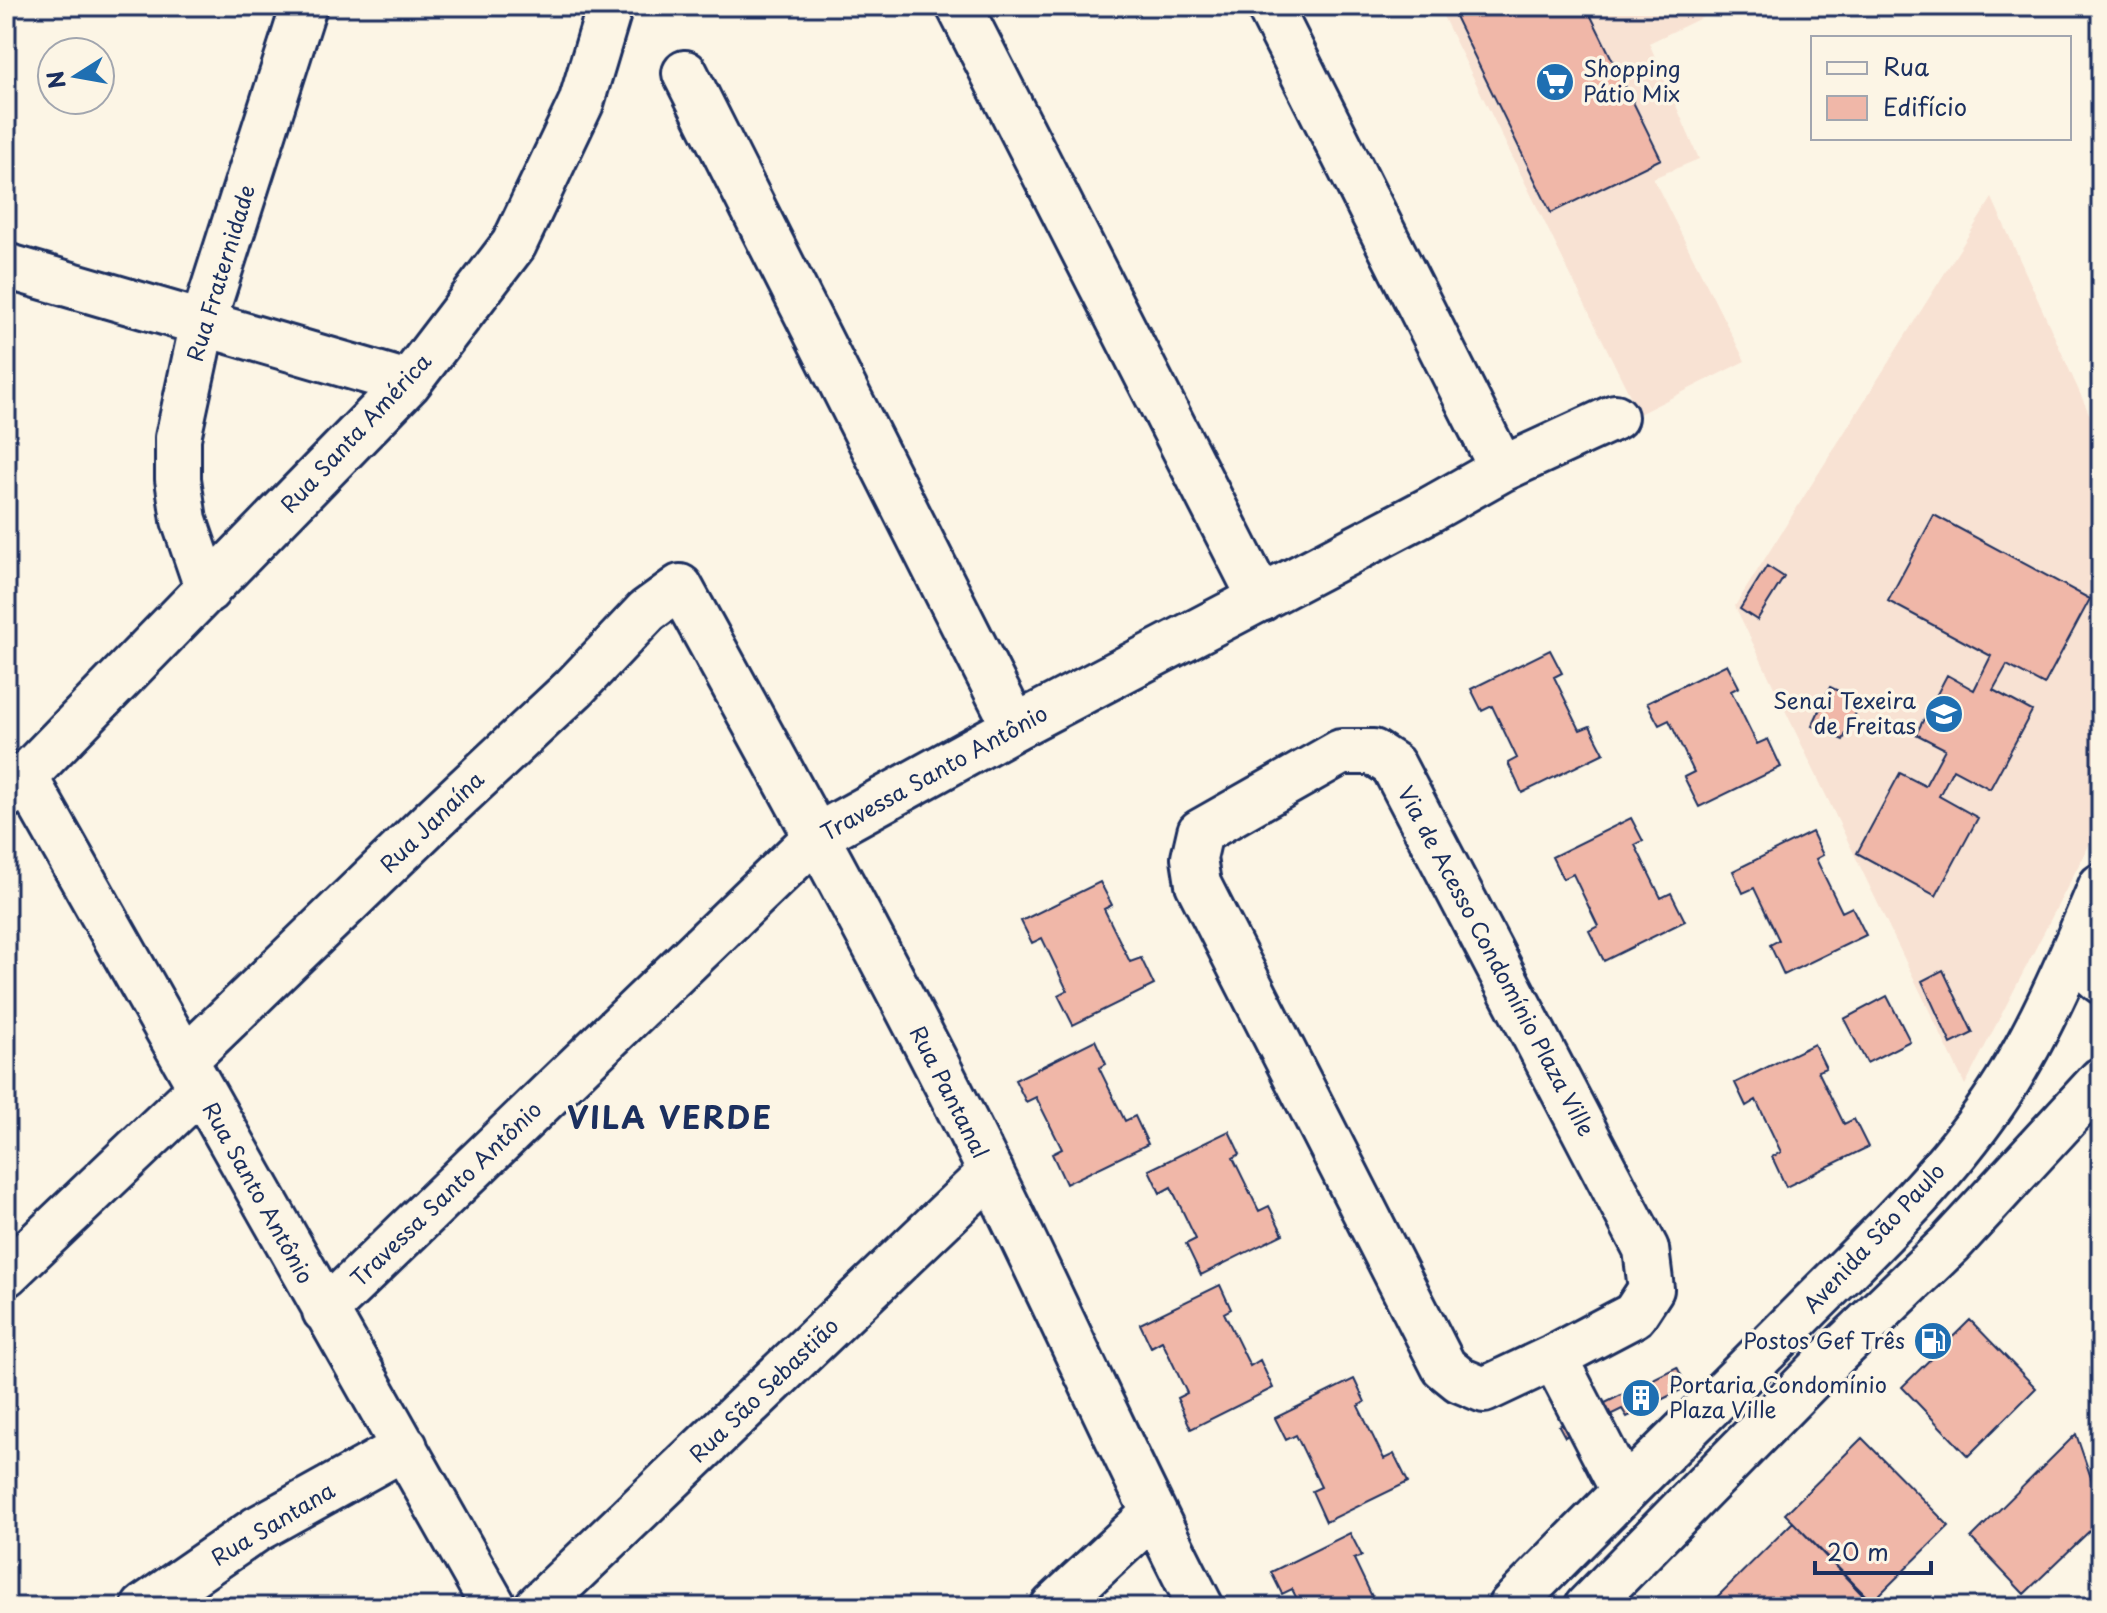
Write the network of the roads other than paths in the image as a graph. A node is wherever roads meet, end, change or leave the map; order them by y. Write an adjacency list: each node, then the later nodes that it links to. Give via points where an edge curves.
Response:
1 (304, 6): 7 (street, Rua Fraternidade)
2 (610, 6): 8 (street, Rua Santa América, via 581,103 514,244)
3 (959, 6): 13 (street)
4 (1269, 6): 10 (street)
5 (685, 73): 14 (street)
6 (6, 266): 7 (street)
7 (203, 322): 8 (street); 12 (street, Rua Fraternidade, via 178,438 178,479 184,520)
8 (408, 383): 12 (street, Rua Santa América)
9 (1615, 417): 10 (street, Travessa Santo Antônio)
10 (1502, 469): 13 (street, Travessa Santo Antônio)
11 (680, 587): 16 (street, Rua Pantanal); 19 (street, Rua Janaína, via 647,611 574,688 432,821)
12 (208, 590): 15 (street, Rua Santa América)
13 (1261, 599): 14 (street, Travessa Santo Antônio)
14 (1015, 727): 16 (street, Travessa Santo Antônio)
15 (15, 786): 19 (street, Rua Santo Antônio)
16 (817, 836): 21 (street, Rua Pantanal); 23 (street, Travessa Santo Antônio)
17 (2101, 886): 18 (street, Avenida São Paulo)
18 (2088, 965): 26 (street, Avenida São Paulo, via 2026,1046 1993,1103 1915,1201)
19 (193, 1075): 22 (street, Rua Janaína); 23 (street, Rua Santo Antônio)
20 (2101, 1080): 34 (street, via 1950,1244)
21 (991, 1172): 27 (street, Rua Pantanal); 30 (street, Rua São Sebastião)
22 (6, 1274)
23 (325, 1311): 25 (street, Rua Santo Antônio)
24 (1554, 1357): 24 (street, Via de Acesso Condomínio Plaza Ville, via 1634,1315 1651,1289 1646,1249 1393,765 1373,752 1341,752 1200,832 1194,858 1198,884 1444,1367 1484,1390); 26 (street)
25 (405, 1447): 28 (street, Rua Santana, via 257,1529); 29 (street, Rua Santo Antônio)
26 (1623, 1490): 33 (street, Avenida São Paulo)
27 (1153, 1514): 31 (street); 32 (street, Rua Pantanal)
28 (144, 1607)
29 (494, 1607)
30 (537, 1607)
31 (1053, 1607)
32 (1201, 1607)
33 (1510, 1607)
34 (1587, 1607)

